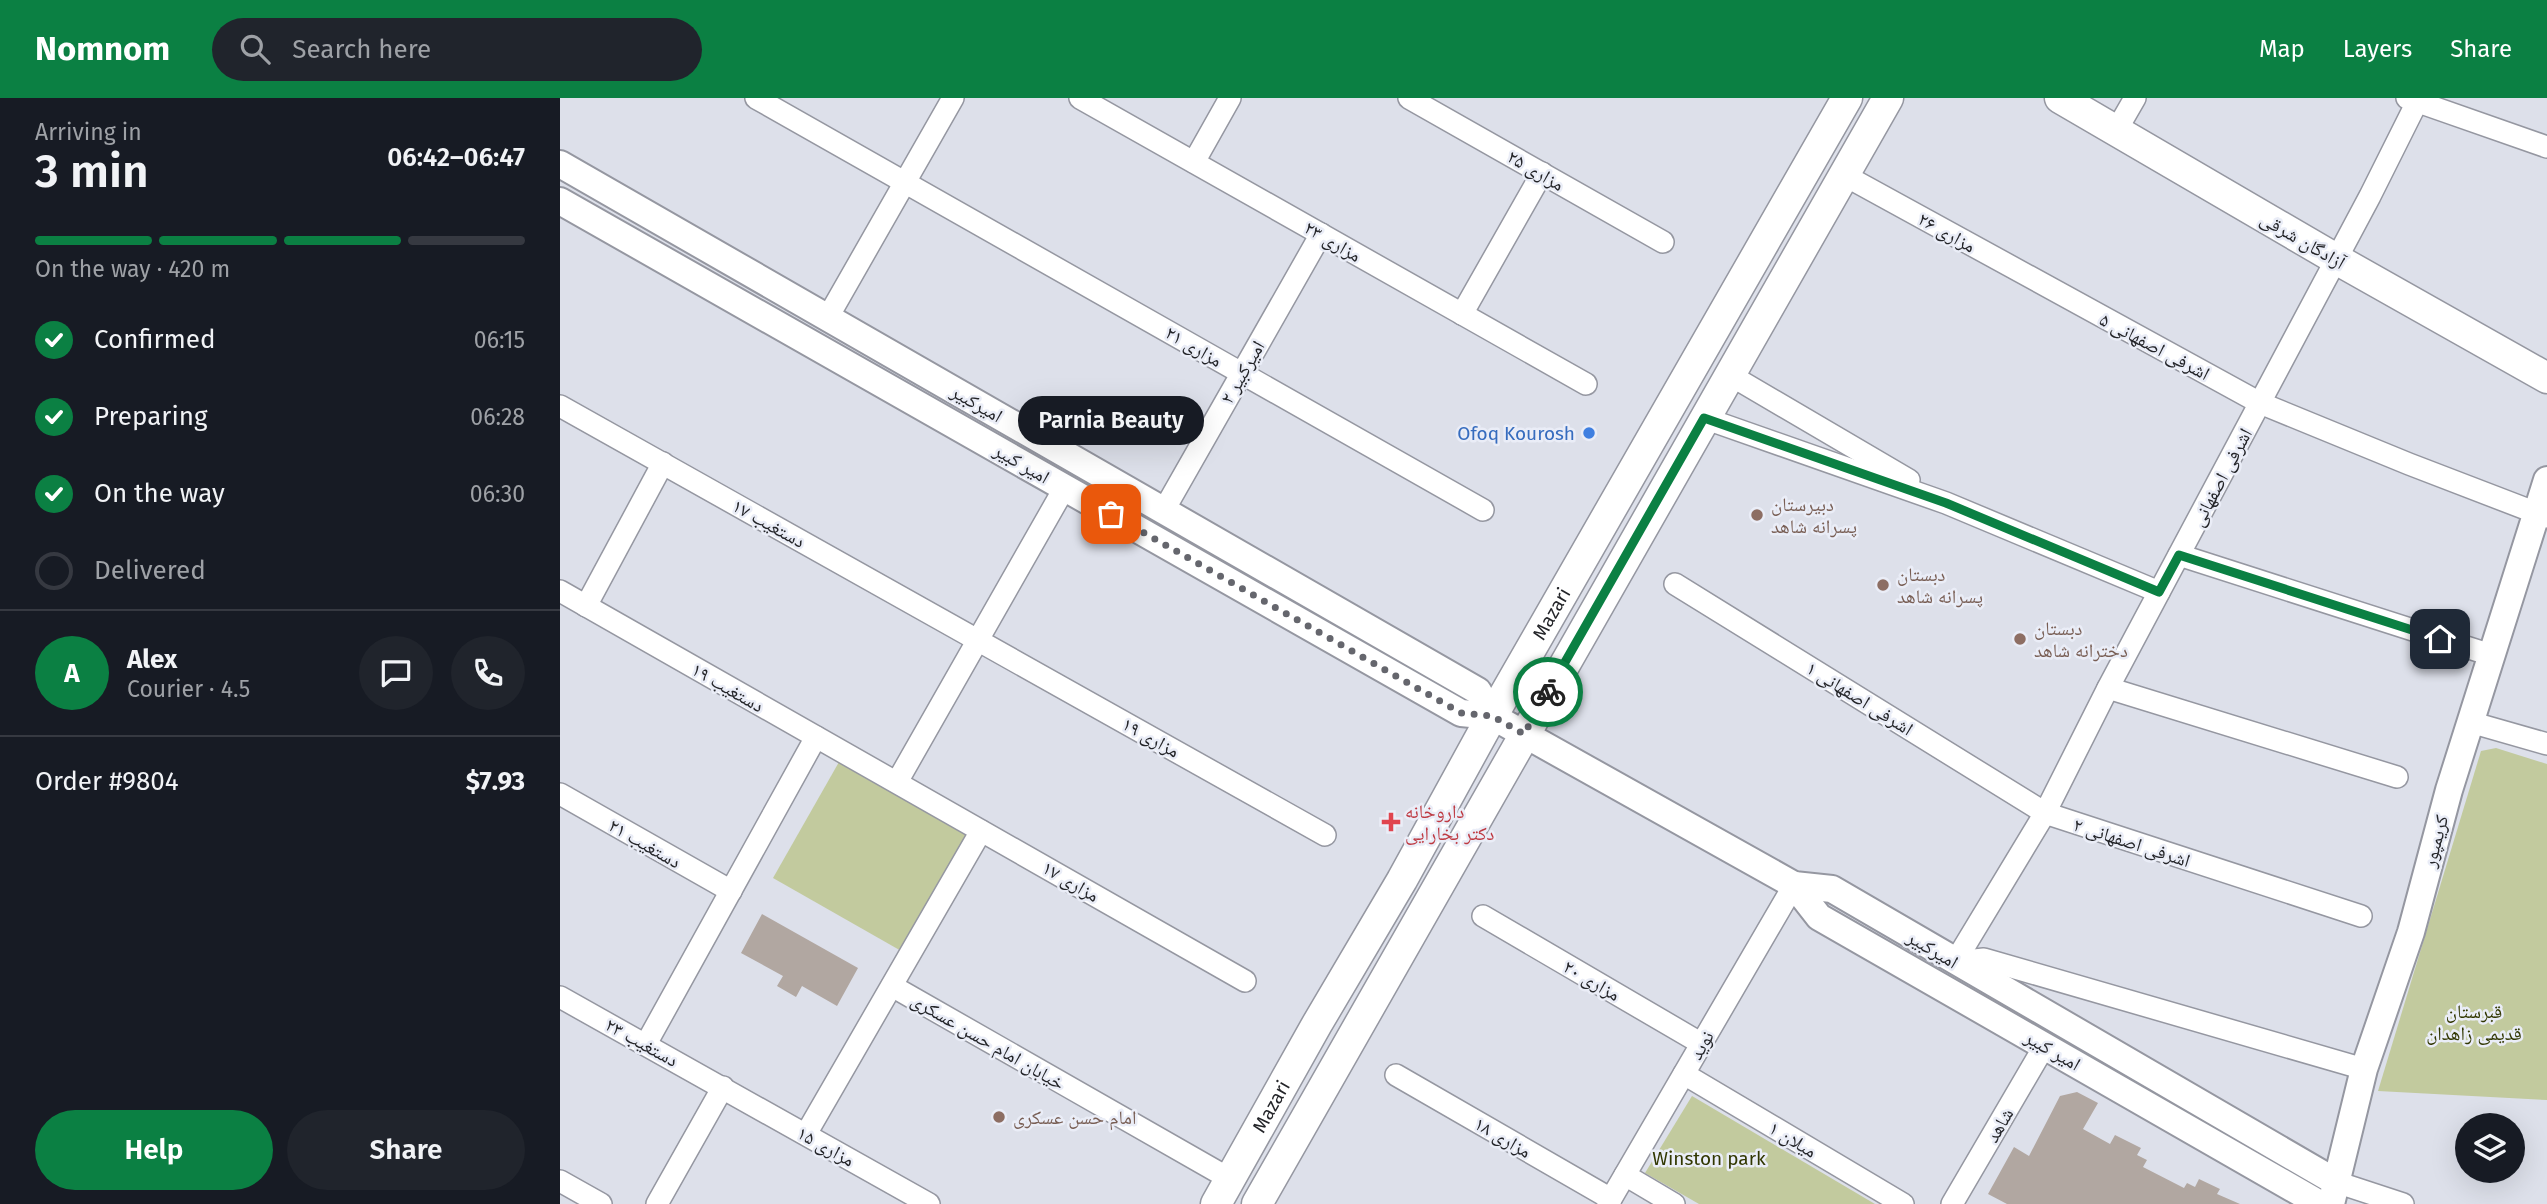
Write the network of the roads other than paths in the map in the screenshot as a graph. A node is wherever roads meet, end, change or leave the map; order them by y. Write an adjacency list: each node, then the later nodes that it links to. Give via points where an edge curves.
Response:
1 (756, 98): 17 (street, مزاری ۲۱)
2 (953, 98): 17 (street)
3 (1080, 98): 13 (street, مزاری ۲۳)
4 (1230, 98): 13 (street)
5 (1409, 98): 15 (street, مزاری ۲۵)
6 (1847, 98): 51 (main road, Mazari)
7 (1888, 98): 16 (main road, Mazari)
8 (2060, 98): 11 (main road, آزادگان شرقی)
9 (2134, 98): 11 (street)
10 (2414, 100): 12 (street); 22 (street, اشرفی اصفهانی)
11 (2116, 131): 22 (main road, آزادگان شرقی)
12 (2547, 147)
13 (1194, 162): 19 (street, مزاری ۲۳)
14 (560, 164): 20 (street, امیرکبیر)
15 (1542, 173): 21 (street, مزاری ۲۵); 25 (street)
16 (1844, 175): 24 (street, مزاری ۲۶); 28 (main road, Mazari)
17 (905, 182): 26 (street); 27 (street, مزاری ۲۱)
18 (560, 201): 23 (street, امیر کبیر)
19 (1321, 234): 25 (street, مزاری ۲۳); 27 (street, امیرکبیر ۲)
20 (695, 241): 23 (street); 26 (street, امیرکبیر)
21 (1664, 242)
22 (2336, 259): 29 (main road, آزادگان شرقی); 32 (street, اشرفی اصفهانی)
23 (677, 269): 35 (street, امیر کبیر)
24 (2049, 289): 32 (street, اشرفی اصفهانی ۵)
25 (1462, 314): 30 (street, مزاری ۲۳)
26 (828, 317): 31 (street, امیرکبیر)
27 (1242, 373): 40 (street, امیرکبیر ۲); 41 (street, مزاری ۲۱)
28 (1730, 375): 34 (main road, Mazari); 39 (street)
29 (2547, 378)
30 (1586, 384)
31 (968, 397): 35 (street); 40 (street, امیرکبیر)
32 (2260, 402): 42 (street, اشرفی اصفهانی ۵); 43 (street, اشرفی اصفهانی)
33 (560, 405): 36 (street, دستغیب ۱۷)
34 (1704, 418): 39 (street); 53 (main road, Mazari)
35 (953, 424): 38 (street, امیر کبیر)
36 (663, 463): 47 (street); 48 (street, دستغیب ۱۷)
37 (2547, 480): 42 (street, کریمپور)
38 (1065, 487): 48 (street); 51 (street, امیر کبیر, via 1461,713)
39 (1946, 503): 46 (street)
40 (1164, 510): 51 (street, امیرکبیر, via 1478,691)
41 (1483, 510)
42 (2541, 515): 49 (street, کریمپور)
43 (2179, 555): 46 (street, اشرفی اصفهانی); 49 (street)
44 (1675, 584): 59 (street, اشرفی اصفهانی ۱)
45 (560, 591): 47 (street, دستغیب ۱۹)
46 (2159, 592): 50 (street, اشرفی اصفهانی)
47 (586, 606): 54 (street, دستغیب ۱۹)
48 (978, 640): 57 (street); 61 (street, مزاری ۱۹)
49 (2491, 655): 52 (street, کریمپور)
50 (2108, 688): 56 (street); 59 (street, اشرفی اصفهانی)
51 (1492, 716): 53 (street, امیر کبیر); 80 (main road, Mazari)
52 (2470, 722): 55 (street); 73 (street, کریمپور, via 2411,932)
53 (1524, 734): 62 (street, امیرکبیر); 84 (main road, Mazari)
54 (816, 737): 57 (street, دستغیب ۱۹); 63 (street)
55 (2547, 744)
56 (2397, 777)
57 (897, 782): 60 (street, مزاری ۱۷)
58 (560, 794): 63 (street, دستغیب ۲۱)
59 (2045, 813): 65 (street, اشرفی اصفهانی ۲); 66 (street, اشرفی اصفهانی)
60 (981, 831): 67 (street, مزاری ۱۷); 68 (street)
61 (1325, 835)
62 (1794, 886): 66 (street, امیرکبیر, via 1832,889); 71 (street, نوید); 72 (street, امیر کبیر, via 1819,916)
63 (731, 891): 70 (street)
64 (1483, 916): 71 (street, مزاری ۲۰)
65 (2361, 916)
66 (1955, 962): 73 (street, via 1983,959); 81 (street, امیرکبیر)
67 (1245, 981)
68 (892, 986): 77 (street); 80 (street, خیابان امام حسن عسکری)
69 (560, 997): 70 (street, دستغیب ۲۳)
70 (646, 1044): 76 (street, دستغیب ۲۳)
71 (1702, 1044): 74 (street, نوید)
72 (2045, 1045): 83 (street, شاهد); 90 (street, امیر کبیر)
73 (2364, 1069): 81 (street, کریمپور)
74 (1684, 1074): 78 (street, نوید); 89 (street, میلان ۱)
75 (1396, 1075): 82 (street, مزاری ۱۸)
76 (723, 1087): 77 (street, مزاری ۱۵); 86 (street)
77 (806, 1134): 87 (street, مزاری ۱۵)
78 (1625, 1175): 82 (street, نوید); 88 (street)
79 (560, 1181): 85 (street)
80 (1223, 1192)
81 (2333, 1193): 91 (street)
82 (1610, 1201)
83 (1961, 1201)
84 (1264, 1202)
85 (601, 1204)
86 (657, 1204)
87 (929, 1204)
88 (1674, 1204)
89 (1903, 1204)
90 (2320, 1204)
91 (2403, 1204)

